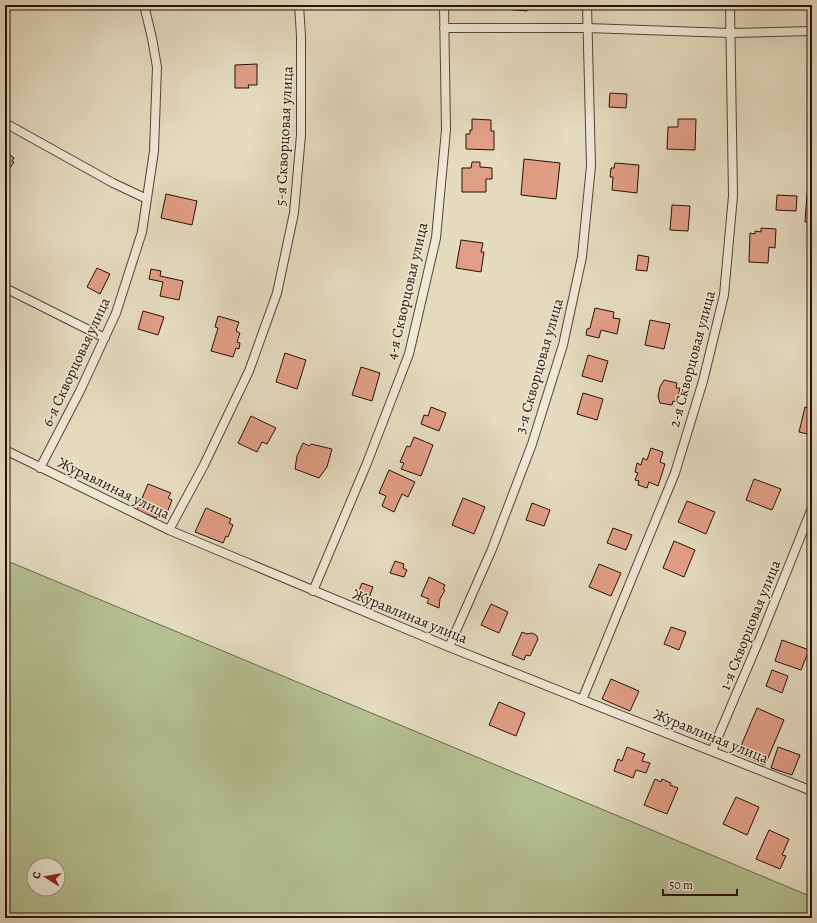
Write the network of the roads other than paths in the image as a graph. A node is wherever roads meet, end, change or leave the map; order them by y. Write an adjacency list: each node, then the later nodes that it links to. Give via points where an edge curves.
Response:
1 (144, 5): 11 (street, 6-я Скворцовая улица, via 157,67 154,151)
2 (299, 5): 17 (street, 5-я Скворцовая улица, via 301,135 294,213 277,293 249,371 204,465)
3 (444, 5): 6 (street, 4-я Скворцовая улица)
4 (587, 5): 7 (street, 3-я Скворцовая улица)
5 (730, 5): 9 (street, 2-я Скворцовая улица)
6 (444, 28): 7 (street); 18 (street, 4-я Скворцовая улица, via 446,130 436,238 409,354)
7 (587, 28): 9 (street); 19 (street, 3-я Скворцовая улица, via 591,166 582,257 563,345 532,444 492,550)
8 (812, 31): 9 (street)
9 (730, 33): 20 (street, 2-я Скворцовая улица, via 733,196 724,295 703,381 675,473)
10 (5, 123): 11 (street)
11 (147, 199): 13 (street, 6-я Скворцовая улица, via 142,232 116,313)
12 (5, 288): 13 (street)
13 (105, 338): 15 (street, 6-я Скворцовая улица)
14 (5, 450): 15 (street, Журавлиная улица)
15 (40, 468): 17 (street, Журавлиная улица)
16 (812, 508): 21 (street, 1-я Скворцовая улица)
17 (168, 530): 18 (street, Журавлиная улица)
18 (313, 591): 19 (street, Журавлиная улица)
19 (449, 647): 20 (street, Журавлиная улица)
20 (582, 700): 21 (street, Журавлиная улица)
21 (712, 751): 22 (street, Журавлиная улица)
22 (812, 791)

